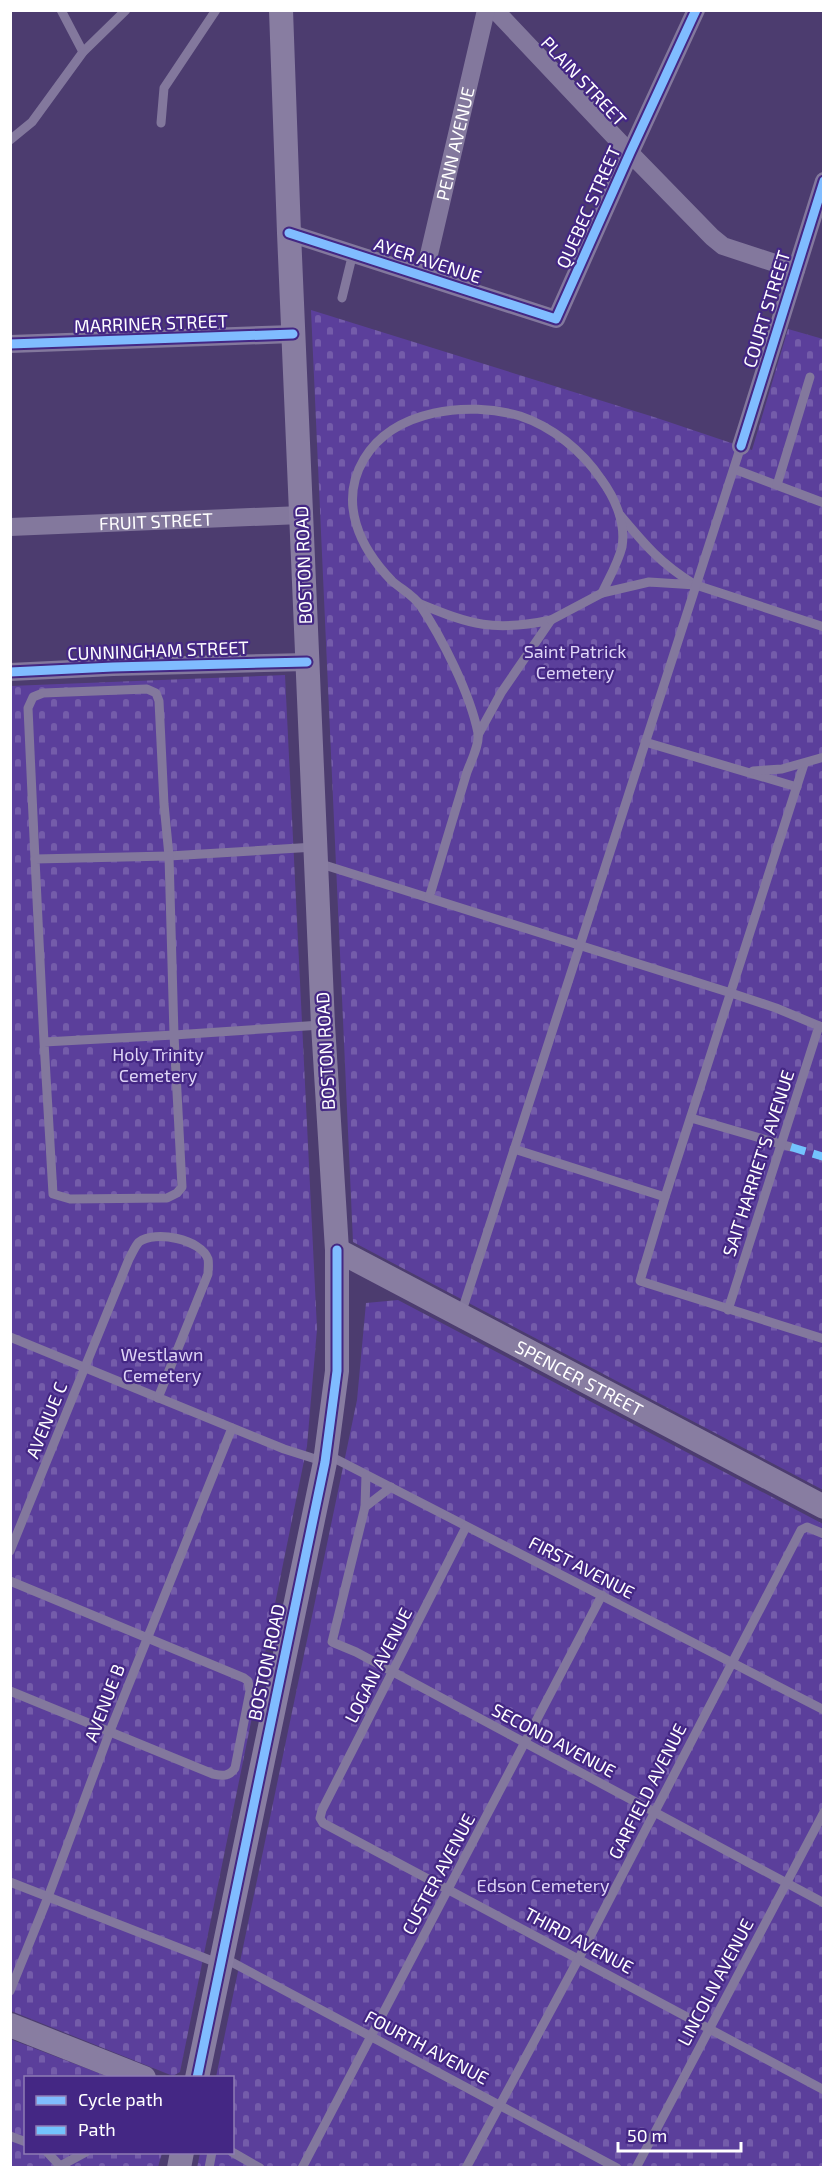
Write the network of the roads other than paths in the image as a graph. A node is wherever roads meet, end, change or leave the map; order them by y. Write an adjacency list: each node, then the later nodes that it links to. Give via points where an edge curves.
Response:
1 (61, 10): 8 (lane)
2 (126, 10): 8 (lane)
3 (216, 10): 9 (lane, via 164,88)
4 (281, 10): 13 (main road, BOSTON ROAD)
5 (486, 10): 16 (street, PENN AVENUE)
6 (495, 10): 11 (street, PLAIN STREET)
7 (696, 10): 11 (street, QUEBEC STREET)
8 (83, 52): 10 (lane, via 32,122)
9 (161, 123)
10 (10, 140)
11 (630, 153): 15 (street, PLAIN STREET, via 723,246); 18 (street, QUEBEC STREET)
12 (824, 182): 15 (street, COURT STREET)
13 (289, 233): 14 (street, AYER AVENUE); 19 (main road, BOSTON ROAD)
14 (352, 253): 16 (street, AYER AVENUE); 17 (lane)
15 (796, 270): 22 (street, COURT STREET)
16 (424, 276): 18 (street, AYER AVENUE)
17 (342, 298)
18 (556, 319)
19 (293, 334): 20 (street, MARRINER STREET); 26 (main road, BOSTON ROAD)
20 (10, 344)
21 (810, 377): 24 (lane)
22 (741, 446): 23 (lane)
23 (734, 469): 24 (lane); 29 (lane)
24 (777, 484): 25 (lane)
25 (824, 503)
26 (301, 515): 28 (street, FRUIT STREET); 34 (main road, BOSTON ROAD)
27 (620, 515): 29 (lane, via 655,556); 30 (lane, via 622,545); 31 (lane, via 611,493 573,446 520,417 486,410 458,410 397,426 380,438 364,459 352,492 354,518 375,561)
28 (10, 526)
29 (696, 585): 30 (lane, via 649,582); 33 (lane); 37 (lane)
30 (602, 593): 32 (lane)
31 (418, 603): 32 (lane, via 481,625 505,627); 36 (lane, via 448,654)
32 (551, 620): 36 (lane, via 501,693)
33 (824, 627)
34 (307, 662): 35 (street, CUNNINGHAM STREET); 42 (main road, BOSTON ROAD)
35 (10, 672)
36 (478, 735): 45 (lane)
37 (645, 742): 40 (lane); 46 (lane)
38 (824, 758): 39 (lane)
39 (804, 764): 40 (lane, via 768,771); 41 (lane)
40 (739, 770): 41 (lane)
41 (797, 787): 47 (lane)
42 (316, 855): 43 (lane); 45 (lane); 48 (main road, BOSTON ROAD)
43 (169, 856): 44 (lane); 44 (lane, via 159,701 156,693 147,690 43,693 33,697 28,708); 50 (lane)
44 (35, 859): 51 (lane)
45 (429, 898): 46 (lane)
46 (580, 946): 47 (lane); 54 (lane)
47 (731, 993): 49 (lane); 52 (lane)
48 (323, 1025): 50 (lane); 56 (main road, BOSTON ROAD)
49 (821, 1027): 53 (lane, SAIT HARRIET'S AVENUE)
50 (174, 1035): 51 (lane); 51 (lane, via 182,1187 167,1198 70,1199 53,1194)
51 (44, 1042)
52 (691, 1118): 53 (lane); 55 (lane)
53 (786, 1146): 57 (lane, SAIT HARRIET'S AVENUE)
54 (514, 1149): 55 (lane); 58 (lane)
55 (665, 1197): 57 (lane, via 640,1281)
56 (337, 1250): 58 (main road, SPENCER STREET); 64 (main road, BOSTON ROAD, via 337,1371)
57 (728, 1310): 60 (lane)
58 (460, 1316): 67 (main road, SPENCER STREET)
59 (10, 1337): 61 (lane, FIRST AVENUE)
60 (824, 1339)
61 (86, 1368): 62 (lane, FIRST AVENUE); 62 (lane, AVENUE C, via 138,1243 166,1235 189,1243 209,1260 208,1274); 71 (lane, AVENUE C)
62 (158, 1398): 63 (lane, FIRST AVENUE)
63 (232, 1428): 64 (lane, FIRST AVENUE, via 296,1454); 74 (lane, AVENUE B)
64 (325, 1458): 65 (lane, FIRST AVENUE); 90 (main road, BOSTON ROAD)
65 (366, 1475): 66 (lane, FIRST AVENUE); 68 (lane)
66 (391, 1487): 68 (lane); 69 (lane, FIRST AVENUE)
67 (824, 1507)
68 (365, 1508): 76 (lane, SECOND AVENUE, via 332,1642)
69 (466, 1527): 73 (lane, FIRST AVENUE); 76 (lane, LOGAN AVENUE)
70 (824, 1534): 75 (lane, GARFIELD AVENUE, via 807,1527 801,1530)
71 (10, 1551)
72 (10, 1581): 74 (lane)
73 (602, 1596): 75 (lane, FIRST AVENUE); 80 (lane, CUSTER AVENUE)
74 (148, 1637): 79 (lane, AVENUE B); 79 (lane, via 248,1681 250,1690 235,1768 226,1776 213,1774)
75 (733, 1662): 78 (lane, FIRST AVENUE); 82 (lane, GARFIELD AVENUE)
76 (393, 1673): 80 (lane, SECOND AVENUE); 83 (lane, LOGAN AVENUE)
77 (10, 1692): 79 (lane)
78 (824, 1710)
79 (110, 1731): 87 (lane, AVENUE B)
80 (524, 1743): 82 (lane, SECOND AVENUE); 86 (lane, CUSTER AVENUE)
81 (824, 1812): 85 (lane, LINCOLN AVENUE)
82 (654, 1813): 85 (lane, SECOND AVENUE); 89 (lane, GARFIELD AVENUE)
83 (320, 1818): 86 (lane, THIRD AVENUE)
84 (10, 1882): 87 (lane, FOURTH AVENUE)
85 (786, 1882): 88 (lane, SECOND AVENUE); 93 (lane, LINCOLN AVENUE)
86 (449, 1889): 89 (lane, THIRD AVENUE); 94 (lane, CUSTER AVENUE)
87 (48, 1897): 90 (lane, FOURTH AVENUE); 91 (lane, AVENUE B)
88 (824, 1903)
89 (579, 1958): 93 (lane, THIRD AVENUE); 98 (lane, GARFIELD AVENUE)
90 (221, 1960): 94 (lane, FOURTH AVENUE); 96 (main road, BOSTON ROAD)
91 (10, 1991)
92 (10, 2025): 95 (main road)
93 (710, 2028): 97 (lane, THIRD AVENUE); 107 (lane, LINCOLN AVENUE)
94 (371, 2036): 98 (lane, FOURTH AVENUE); 104 (lane, CUSTER AVENUE)
95 (139, 2076)
96 (198, 2076)
97 (824, 2090)
98 (499, 2105): 105 (lane, GARFIELD AVENUE); 106 (lane, FOURTH AVENUE)
99 (234, 2153): 103 (lane)
100 (49, 2154): 102 (lane)
101 (83, 2154): 102 (lane)
102 (62, 2166)
103 (260, 2168)
104 (302, 2168)
105 (466, 2168)
106 (617, 2168)
107 (636, 2168)

